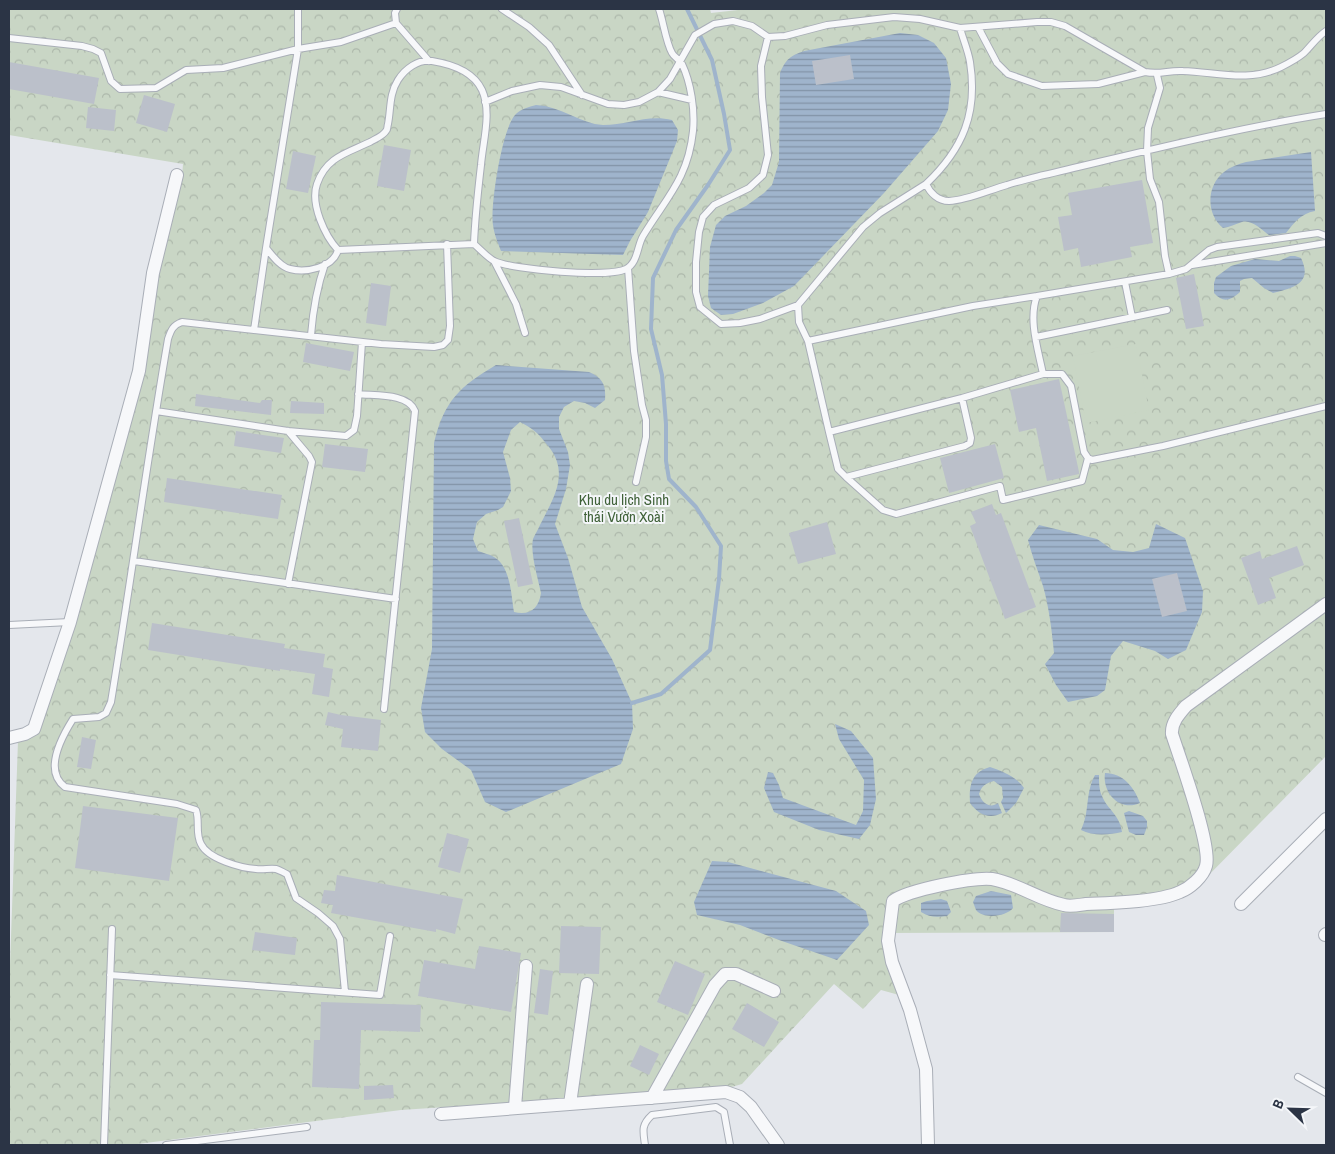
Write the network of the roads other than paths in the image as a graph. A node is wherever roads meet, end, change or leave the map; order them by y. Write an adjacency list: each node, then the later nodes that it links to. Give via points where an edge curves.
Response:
1 (298, 9): 11 (lane)
2 (397, 9): 5 (lane)
3 (502, 9): 17 (lane, via 549,45)
4 (659, 9): 13 (lane, via 671,52)
5 (396, 23): 11 (lane, via 341,42); 12 (lane)
6 (978, 27): 7 (lane); 14 (lane, via 1051,22 1065,26); 14 (lane, via 997,63 1008,74 1042,86 1098,84)
7 (960, 28): 9 (lane, via 894,17 827,25); 23 (lane, via 970,61 972,94 968,119 963,138 939,172)
8 (1326, 31): 15 (lane, via 1303,53 1280,68 1259,75 1240,77 1180,71)
9 (768, 37): 13 (lane, via 752,26 733,21 714,24 695,35); 37 (lane, via 760,66 768,155 763,175 749,188 714,206 704,217 698,242 696,292 700,307 721,324 740,324)
10 (9, 38): 11 (lane, via 93,49 101,53 111,81 120,88 156,88 186,70 223,68)
11 (298, 50): 28 (lane)
12 (429, 61): 19 (lane, via 455,66 469,75 482,89); 29 (lane, via 413,64 398,79 391,95 386,131 332,160 324,168 316,186 316,203 324,230)
13 (681, 62): 16 (lane); 18 (lane)
14 (1145, 72): 15 (lane)
15 (1157, 75): 21 (lane, via 1160,88 1148,128)
16 (658, 92): 17 (lane, via 639,102 624,105 608,104); 18 (lane)
17 (582, 95): 19 (lane, via 561,87 540,85 512,91)
18 (692, 100): 33 (lane, via 693,130 689,156 680,181 642,238 633,264)
19 (485, 102): 27 (lane)
20 (1326, 114): 21 (lane, via 1279,121)
21 (1147, 151): 23 (lane, via 948,201 935,196); 34 (lane, via 1150,179 1159,202)
22 (177, 175): 60 (street, via 153,273 139,371)
23 (926, 184): 37 (lane, via 863,227)
24 (1326, 236): 32 (lane, via 1318,233 1217,247)
25 (1326, 243): 32 (lane)
26 (447, 244): 27 (lane); 29 (lane); 45 (lane, via 448,340 434,347)
27 (474, 244): 30 (lane)
28 (266, 248): 31 (lane, via 289,269 316,270); 40 (lane)
29 (338, 250): 31 (lane, via 337,255)
30 (494, 261): 33 (lane, via 551,271 617,273); 41 (lane, via 516,304)
31 (325, 264): 42 (lane, via 316,293)
32 (1191, 266): 34 (lane)
33 (628, 268): 55 (lane, via 634,351 646,428)
34 (1169, 274): 35 (lane)
35 (1125, 282): 36 (lane); 39 (lane)
36 (1038, 296): 43 (lane, via 1035,303); 44 (lane)
37 (798, 305): 44 (lane, via 799,322)
38 (1167, 310): 39 (lane)
39 (1132, 317): 43 (lane)
40 (254, 330): 42 (lane); 50 (lane, via 176,324 168,339)
41 (525, 333)
42 (311, 335): 45 (lane)
43 (1036, 337): 46 (lane)
44 (808, 340): 52 (lane)
45 (362, 342): 47 (lane)
46 (1043, 374): 48 (lane); 53 (lane, via 1062,374 1068,380)
47 (358, 394): 51 (lane, via 354,430 346,436); 58 (lane, via 408,401 415,411)
48 (962, 398): 52 (lane); 54 (lane, via 970,443)
49 (1326, 406): 53 (lane, via 1163,446 1100,459)
50 (156, 411): 51 (lane); 56 (lane)
51 (288, 431): 57 (lane, via 312,462)
52 (829, 432): 54 (lane, via 838,469)
53 (1088, 458): 54 (lane, via 1082,481 1003,500 1000,486 896,514 883,510)
54 (846, 477)
55 (636, 482)
56 (134, 561): 57 (lane); 72 (lane, via 110,702 106,713 100,717 73,719 65,731 54,766 58,782 65,787 177,804 196,810 201,845 206,851 231,864 255,870 276,869 287,874 296,898 333,926 340,939)
57 (288, 584): 58 (lane)
58 (396, 599): 62 (lane)
59 (1326, 604): 85 (street, via 1186,706 1175,720 1172,734 1205,841 1207,866 1199,879 1182,892 1165,897 1064,906 1006,883 980,879 918,891 893,901 888,941 926,1069)
60 (70, 622): 61 (lane); 63 (street, via 34,729)
61 (9, 625)
62 (384, 709)
63 (9, 738)
64 (1326, 819): 65 (street)
65 (1241, 904)
66 (112, 929): 69 (lane)
67 (390, 936): 72 (lane, via 380,995)
68 (526, 966): 77 (street)
69 (110, 975): 72 (lane); 80 (lane)
70 (588, 984): 76 (street)
71 (774, 991): 75 (street, via 736,974 725,974 715,985)
72 (344, 992)
73 (1298, 1077): 74 (lane)
74 (1326, 1093)
75 (652, 1098): 76 (street); 84 (street, via 726,1092 740,1097 751,1106)
76 (570, 1104): 77 (street)
77 (515, 1107): 78 (street)
78 (442, 1114)
79 (307, 1127): 81 (lane)
80 (104, 1145)
81 (166, 1145)
82 (645, 1145): 83 (lane, via 643,1129 645,1121 652,1116 716,1107 724,1112)
83 (730, 1145)
84 (778, 1145)
85 (928, 1145)

